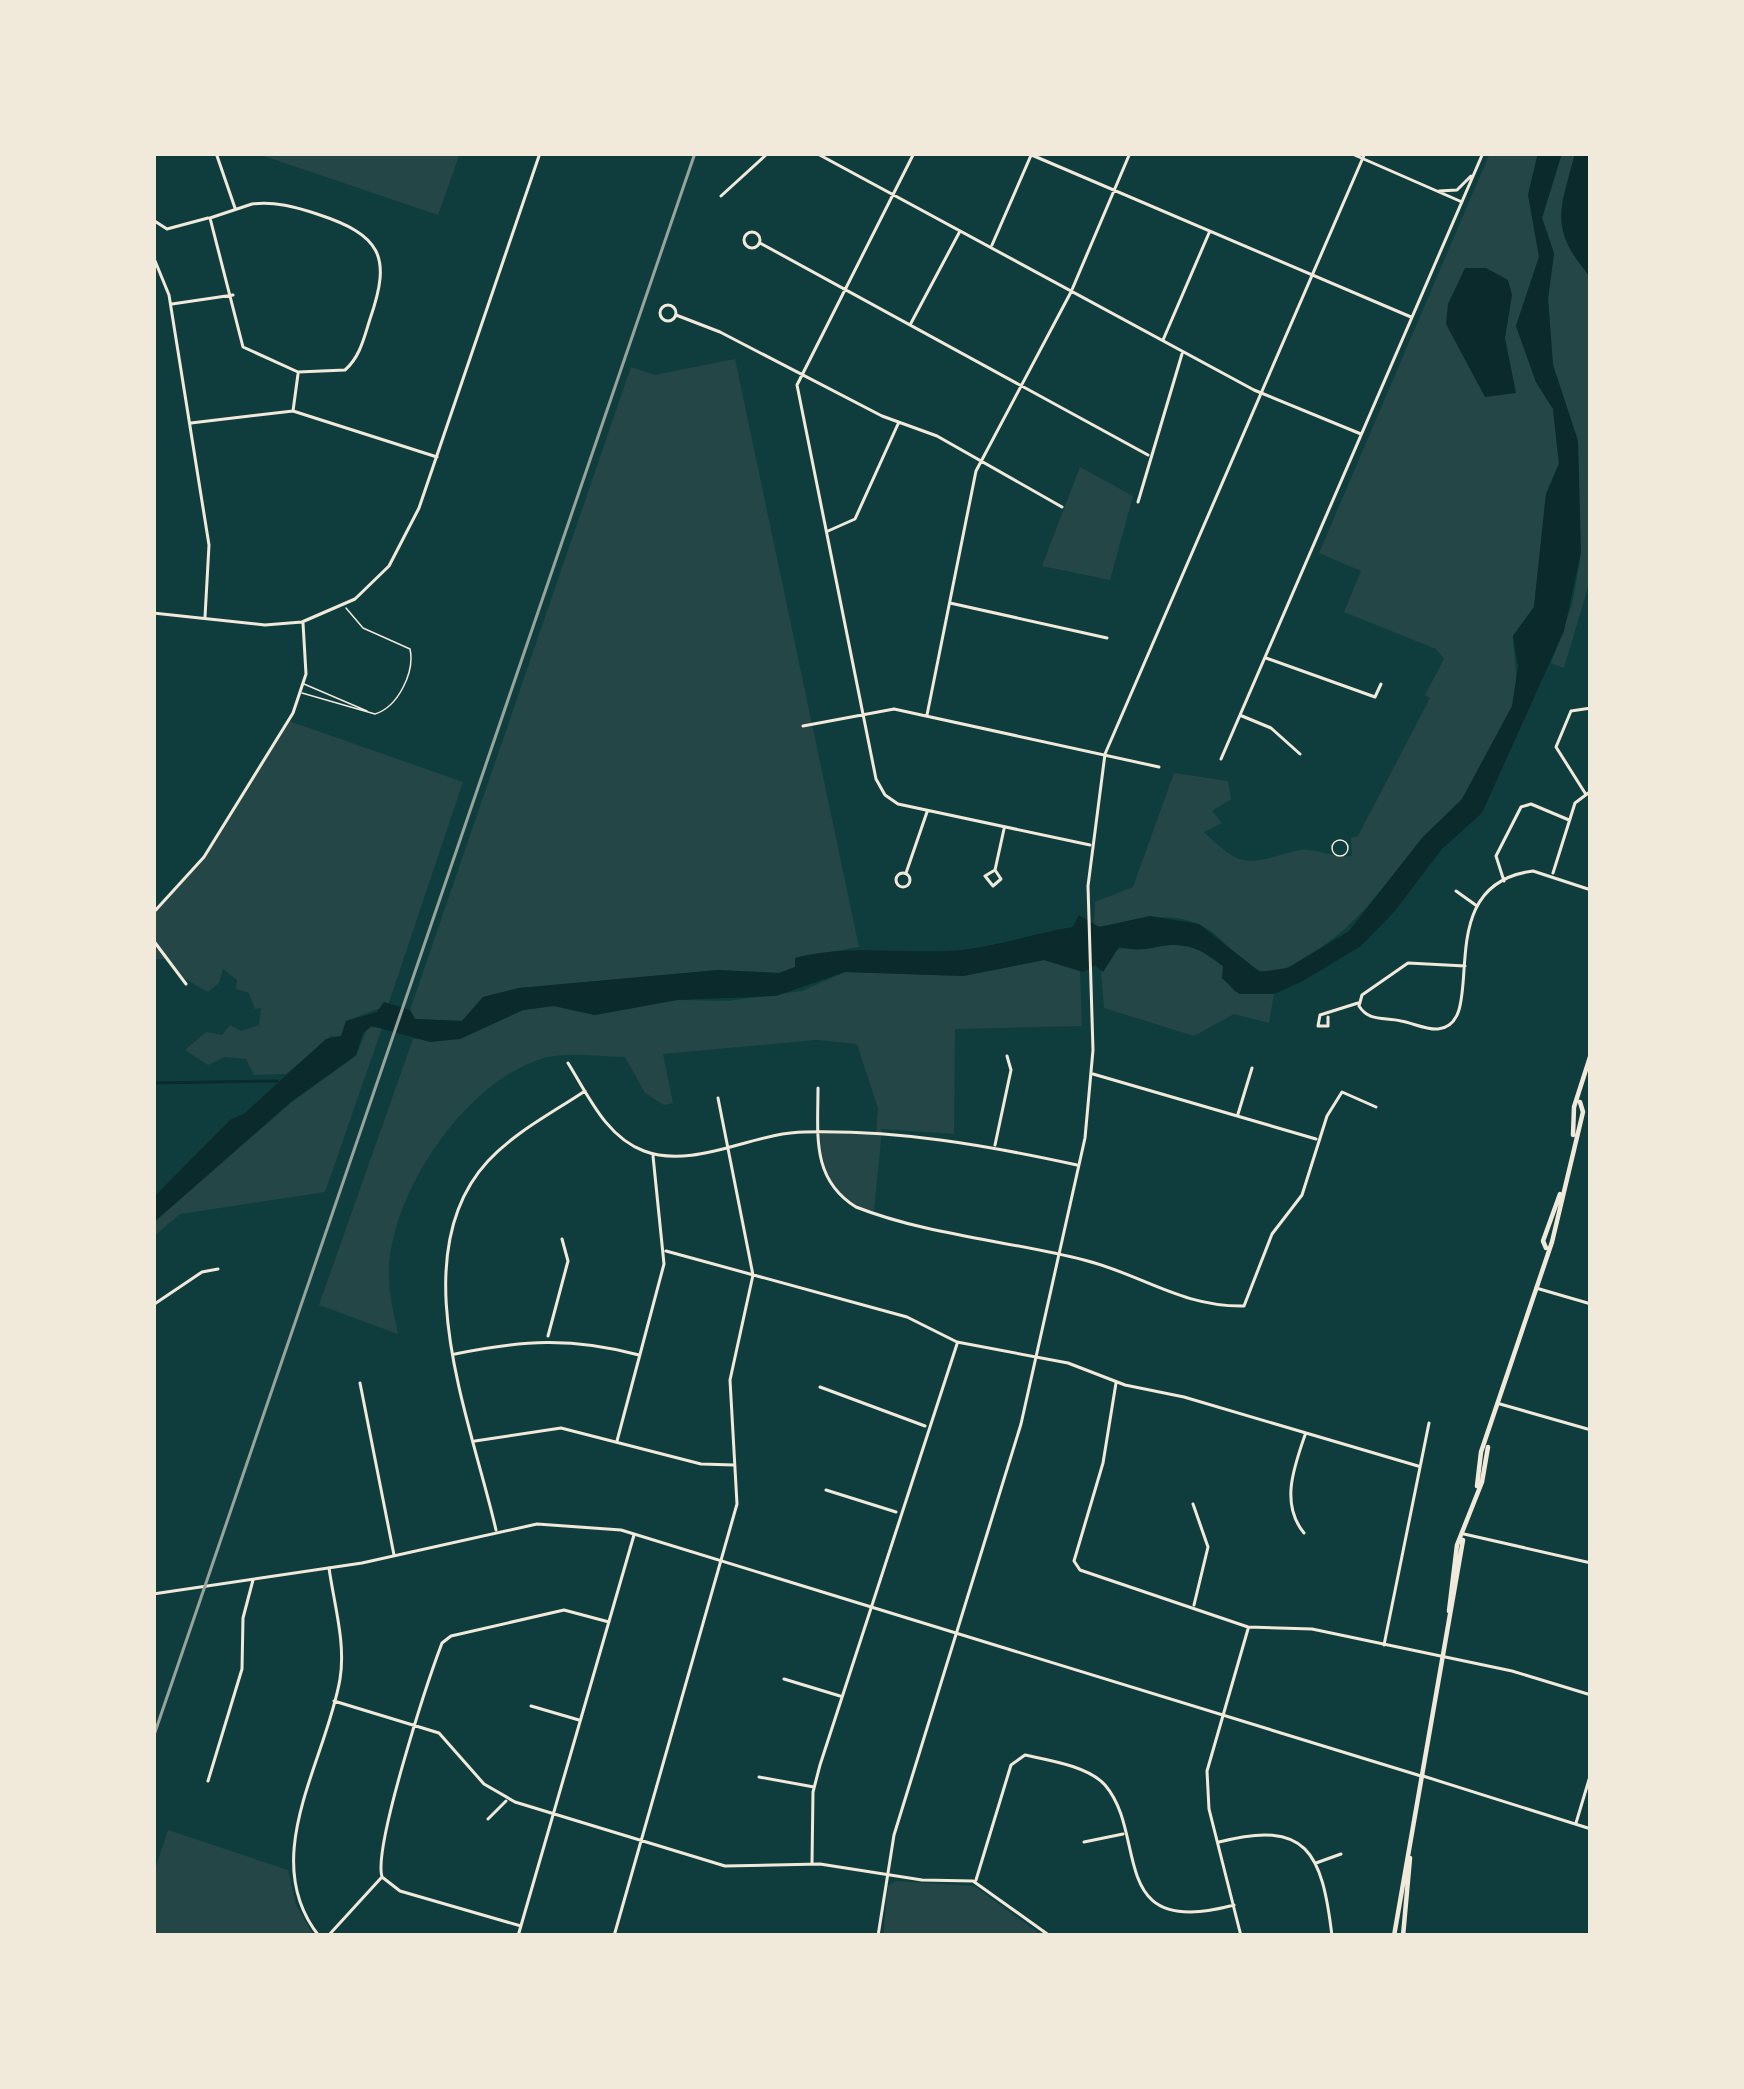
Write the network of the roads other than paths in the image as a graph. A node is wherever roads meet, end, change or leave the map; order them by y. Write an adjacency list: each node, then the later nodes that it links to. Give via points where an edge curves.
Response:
1 (216, 153): 17 (street)
2 (540, 153): 44 (street)
3 (768, 153): 15 (street)
4 (816, 153): 14 (street)
5 (914, 153): 14 (street)
6 (1130, 153): 12 (street)
7 (1350, 153): 10 (street)
8 (1483, 153): 11 (street)
9 (1030, 154): 12 (street); 23 (street)
10 (1364, 156): 13 (street); 25 (street)
11 (1476, 170): 13 (street, via 1456,190); 16 (street)
12 (1114, 190): 21 (street); 27 (street)
13 (1437, 191): 16 (street)
14 (896, 195): 20 (street); 26 (street)
15 (721, 196)
16 (1462, 202): 31 (street)
17 (235, 209): 18 (street); 35 (street, via 262,203 311,212 358,229 379,255 381,288 353,362 340,371)
18 (210, 218): 19 (street, via 167,230); 28 (street)
19 (153, 220)
20 (960, 231): 23 (street); 32 (street)
21 (1210, 231): 25 (street); 33 (street)
22 (760, 243): 26 (street)
23 (991, 247): 27 (street)
24 (153, 256): 29 (street)
25 (1312, 275): 31 (street); 38 (street)
26 (846, 290): 32 (street); 36 (street)
27 (1071, 292): 33 (street); 37 (street)
28 (233, 295): 29 (street); 35 (street, via 245,351)
29 (170, 304): 41 (street)
30 (676, 315): 36 (street)
31 (1412, 318): 42 (street)
32 (910, 325): 37 (street)
33 (1163, 340): 34 (street)
34 (1183, 351): 38 (street); 43 (street)
35 (298, 372): 39 (street)
36 (801, 374): 40 (street); 48 (street, via 797,393)
37 (1020, 386): 43 (street); 45 (street)
38 (1262, 393): 42 (street); 65 (street)
39 (293, 411): 41 (street); 44 (street)
40 (899, 422): 45 (street); 48 (street, via 855,519)
41 (189, 423): 52 (street, via 210,559)
42 (1362, 435): 55 (street)
43 (1148, 455): 46 (street)
44 (437, 457): 50 (street, via 398,554)
45 (981, 460): 47 (street); 49 (street)
46 (1138, 502)
47 (1062, 507)
48 (826, 532): 61 (street)
49 (948, 602): 54 (street); 62 (street)
50 (344, 605): 53 (street); 60 (lane, via 363,628 413,654 401,690 384,712)
51 (153, 614): 52 (street)
52 (205, 619): 53 (street)
53 (302, 622): 56 (street)
54 (1107, 638)
55 (1265, 658): 57 (street, via 1376,697); 63 (street)
56 (304, 684): 58 (street); 60 (lane)
57 (1381, 684)
58 (302, 693): 60 (lane); 81 (street, via 204,857)
59 (1591, 708): 69 (street, via 1571,711 1556,747)
60 (370, 713)
61 (861, 713): 62 (street); 64 (street); 70 (street, via 881,790)
62 (927, 715): 65 (street)
63 (1240, 715): 66 (street); 67 (street)
64 (803, 726)
65 (1106, 754): 68 (street); 73 (street)
66 (1300, 754)
67 (1222, 759)
68 (1159, 767)
69 (1588, 792): 71 (street)
70 (928, 811): 72 (street); 75 (street)
71 (1569, 820): 76 (street); 77 (street, via 1521,807 1497,853)
72 (1004, 828): 73 (street); 74 (street)
73 (1090, 844): 91 (street)
74 (994, 870)
75 (906, 873)
76 (1553, 874): 77 (street); 78 (street)
77 (1504, 881): 80 (street)
78 (1591, 890)
79 (1456, 891): 80 (street)
80 (1478, 908): 83 (street, via 1463,939)
81 (153, 913)
82 (153, 940): 84 (street)
83 (1465, 966): 85 (street, via 1408,963); 85 (street, via 1455,1020 1436,1029 1368,1016)
84 (187, 984)
85 (1358, 1003): 86 (street)
86 (1328, 1017)
87 (1591, 1054): 108 (main road)
88 (1007, 1056): 100 (street)
89 (568, 1063): 93 (street)
90 (1252, 1068): 96 (street)
91 (1093, 1074): 96 (street); 102 (street)
92 (818, 1088): 97 (street)
93 (585, 1091): 101 (street, via 622,1139); 113 (street, via 502,1147 457,1209 442,1280)
94 (718, 1098): 99 (street)
95 (1376, 1107): 98 (street, via 1342,1092)
96 (1238, 1116): 98 (street)
97 (818, 1132): 99 (street); 100 (street, via 907,1133); 105 (street, via 824,1174 856,1208)
98 (1319, 1139): 105 (street, via 1302,1195 1272,1234 1244,1306 1202,1303)
99 (729, 1145): 101 (street); 107 (street)
100 (994, 1146): 102 (street)
101 (653, 1154): 104 (street)
102 (1079, 1165): 105 (street)
103 (562, 1239): 111 (street, via 568,1261)
104 (666, 1251): 107 (street); 114 (street)
105 (1059, 1254): 115 (street)
106 (218, 1269): 110 (street)
107 (753, 1275): 112 (street, via 907,1317); 126 (street, via 730,1380)
108 (1534, 1288): 109 (street); 119 (main road)
109 (1591, 1304)
110 (153, 1305)
111 (547, 1339): 113 (street); 114 (street)
112 (957, 1342): 115 (street); 121 (street)
113 (455, 1354): 124 (street)
114 (640, 1355): 125 (street)
115 (1037, 1356): 116 (street); 145 (street)
116 (1116, 1382): 123 (street); 142 (street, via 1075,1567)
117 (360, 1383): 135 (street)
118 (820, 1387): 121 (street)
119 (1500, 1404): 122 (street); 134 (main road)
120 (1429, 1423): 127 (street)
121 (927, 1426): 130 (street)
122 (1591, 1430)
123 (1306, 1433): 127 (street); 133 (street, via 1291,1496)
124 (476, 1441): 125 (street, via 550,1427); 131 (street)
125 (617, 1441): 126 (street)
126 (735, 1465): 136 (street, via 735,1515)
127 (1418, 1466): 148 (street)
128 (826, 1490): 130 (street)
129 (1193, 1504): 142 (street, via 1208,1547)
130 (898, 1513): 141 (street)
131 (496, 1532): 132 (street, via 547,1524); 135 (street)
132 (635, 1533): 136 (street); 143 (street)
133 (1304, 1533)
134 (1464, 1537): 137 (street); 149 (main road)
135 (394, 1555): 138 (street)
136 (722, 1558): 141 (street); 171 (street)
137 (1591, 1563)
138 (329, 1568): 139 (street); 153 (street, via 341,1655)
139 (253, 1580): 140 (street); 161 (street, via 242,1670)
140 (153, 1594)
141 (869, 1604): 145 (street); 152 (street)
142 (1194, 1607): 144 (street)
143 (609, 1622): 147 (street, via 564,1610); 156 (street)
144 (1248, 1628): 148 (street, via 1302,1627); 155 (street)
145 (956, 1631): 155 (street); 176 (street)
146 (435, 1638): 147 (street)
147 (442, 1643): 157 (street)
148 (1384, 1648): 149 (street)
149 (1441, 1659): 151 (street); 159 (main road)
150 (784, 1679): 152 (street)
151 (1591, 1695)
152 (841, 1696): 162 (street)
153 (334, 1701): 157 (street); 181 (street, via 292,1856 299,1902)
154 (531, 1706): 156 (street)
155 (1222, 1713): 159 (street); 170 (street, via 1207,1771)
156 (581, 1720): 164 (street)
157 (417, 1725): 163 (street, via 445,1738); 177 (street, via 380,1853)
158 (1591, 1773): 166 (street)
159 (1423, 1776): 166 (street); 173 (main road)
160 (759, 1778): 162 (street)
161 (208, 1780)
162 (814, 1787): 174 (street)
163 (507, 1799): 164 (street); 165 (street)
164 (554, 1813): 171 (street); 180 (street)
165 (488, 1819)
166 (1576, 1824): 167 (street)
167 (1591, 1829)
168 (1123, 1834): 169 (street); 178 (street, via 1100,1780 1022,1756); 179 (street, via 1134,1873 1159,1902 1185,1912)
169 (1084, 1842)
170 (1217, 1842): 175 (street, via 1273,1831 1298,1841); 179 (street)
171 (640, 1843): 174 (street, via 739,1868); 184 (street)
172 (1341, 1853): 175 (street)
173 (1410, 1858): 189 (main road); 190 (main road)
174 (812, 1864): 176 (street)
175 (1314, 1864): 188 (street)
176 (885, 1875): 178 (street); 185 (street)
177 (382, 1877): 180 (street, via 400,1891); 182 (street)
178 (975, 1882): 186 (street)
179 (1234, 1905): 187 (street)
180 (521, 1926): 183 (street)
181 (319, 1936)
182 (328, 1936)
183 (518, 1936)
184 (614, 1936)
185 (878, 1936)
186 (1050, 1936)
187 (1241, 1936)
188 (1332, 1936)
189 (1394, 1936)
190 (1403, 1936)

